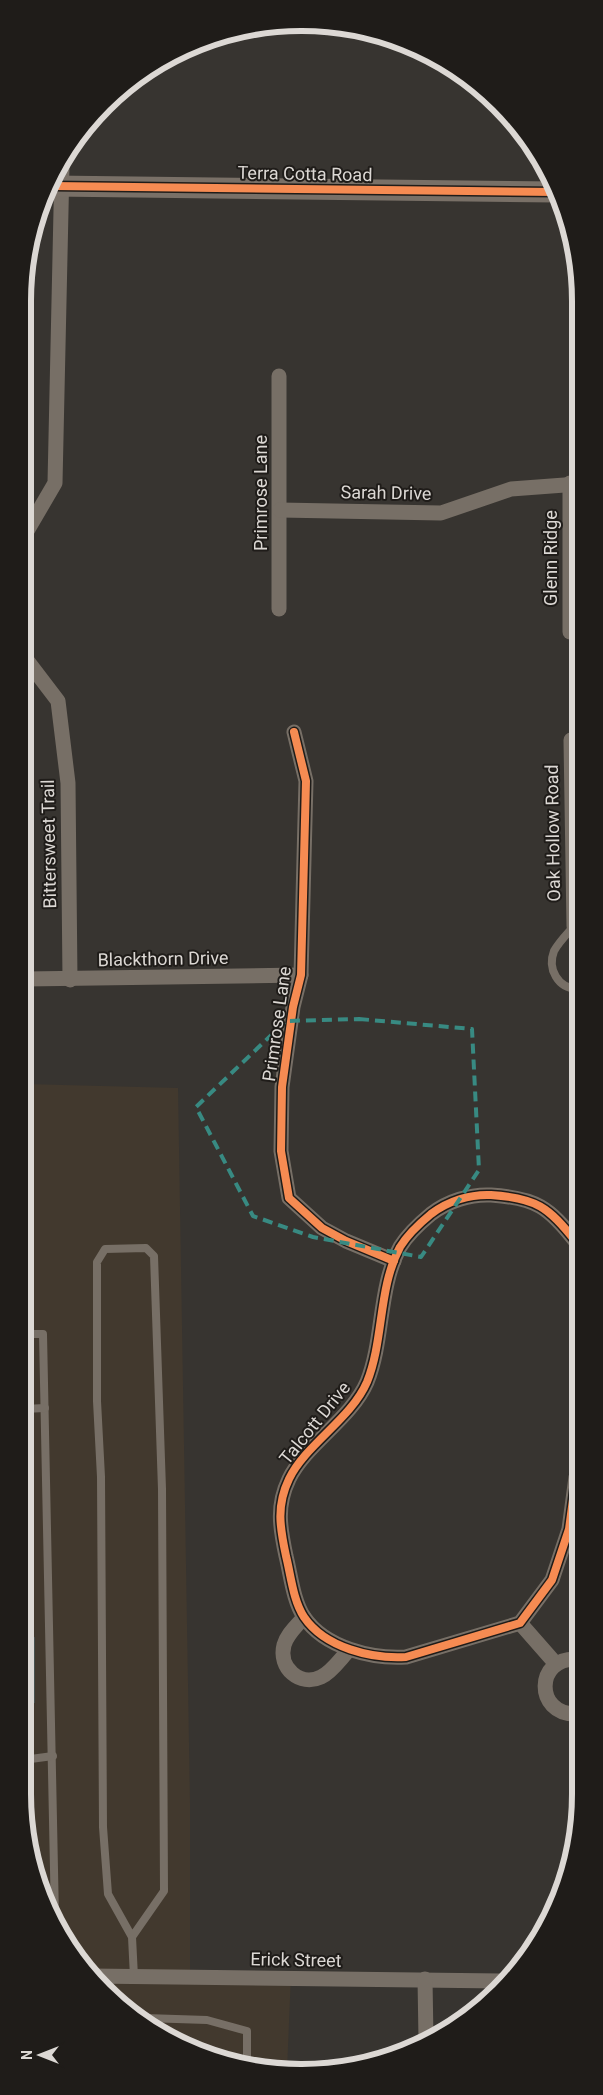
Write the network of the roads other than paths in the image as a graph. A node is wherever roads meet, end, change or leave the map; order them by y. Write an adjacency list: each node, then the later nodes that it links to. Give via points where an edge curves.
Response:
1 (60, 179): 3 (street, Terra Cotta Road)
2 (59, 182): 7 (street, via 55,483)
3 (548, 192)
4 (279, 376): 6 (street, Primrose Lane)
5 (572, 484): 6 (street, Sarah Drive, via 511,489 441,513)
6 (280, 510): 9 (street, Primrose Lane)
7 (31, 523)
8 (572, 558): 10 (street, Glenn Ridge)
9 (279, 609)
10 (570, 632)
11 (31, 666): 18 (street, Bittersweet Trail, via 58,701 68,783)
12 (294, 732): 16 (street, Primrose Lane, via 306,781)
13 (571, 740): 14 (street, Oak Hollow Road)
14 (572, 787)
15 (572, 931): 19 (lane, Oak Hollow Road, via 554,952 552,966 557,980)
16 (301, 975): 18 (street, Blackthorn Drive); 21 (street, Primrose Lane, via 293,1007 282,1087 281,1151 289,1198 322,1228)
17 (31, 979): 18 (street, Blackthorn Drive)
18 (70, 980)
19 (572, 988)
20 (572, 1237): 21 (street, Talcott Drive, via 558,1220 536,1203 511,1197 478,1195 437,1210 408,1236)
21 (394, 1261): 26 (street, Talcott Drive, via 366,1384 349,1409 293,1471 281,1499 280,1528 297,1601)
22 (31, 1334): 24 (lane, via 43,1334)
23 (31, 1408): 24 (lane)
24 (45, 1408): 32 (lane)
25 (572, 1507): 27 (street, via 569,1529 552,1580)
26 (304, 1617): 28 (street, Talcott Drive, via 325,1636); 28 (street, via 288,1636 283,1650 284,1663 293,1675 304,1679 320,1678)
27 (520, 1623): 28 (street, Talcott Drive, via 406,1657); 30 (street)
28 (349, 1650)
29 (572, 1659): 30 (street)
30 (556, 1664): 31 (street, via 546,1679 546,1696 557,1710)
31 (572, 1714)
32 (53, 1756): 33 (lane); 34 (lane)
33 (31, 1759)
34 (55, 1903)
35 (132, 1937): 35 (lane, via 108,1894 104,1837 97,1262 105,1249 146,1248 154,1256 159,1362 164,1892); 37 (lane)
36 (102, 1976): 37 (street, Erick Street)
37 (134, 1977): 38 (street, Erick Street)
38 (425, 1980): 39 (street, Erick Street); 41 (street)
39 (497, 1981)
40 (151, 2018): 42 (lane, via 207,2020 247,2031)
41 (426, 2034)
42 (247, 2059)

